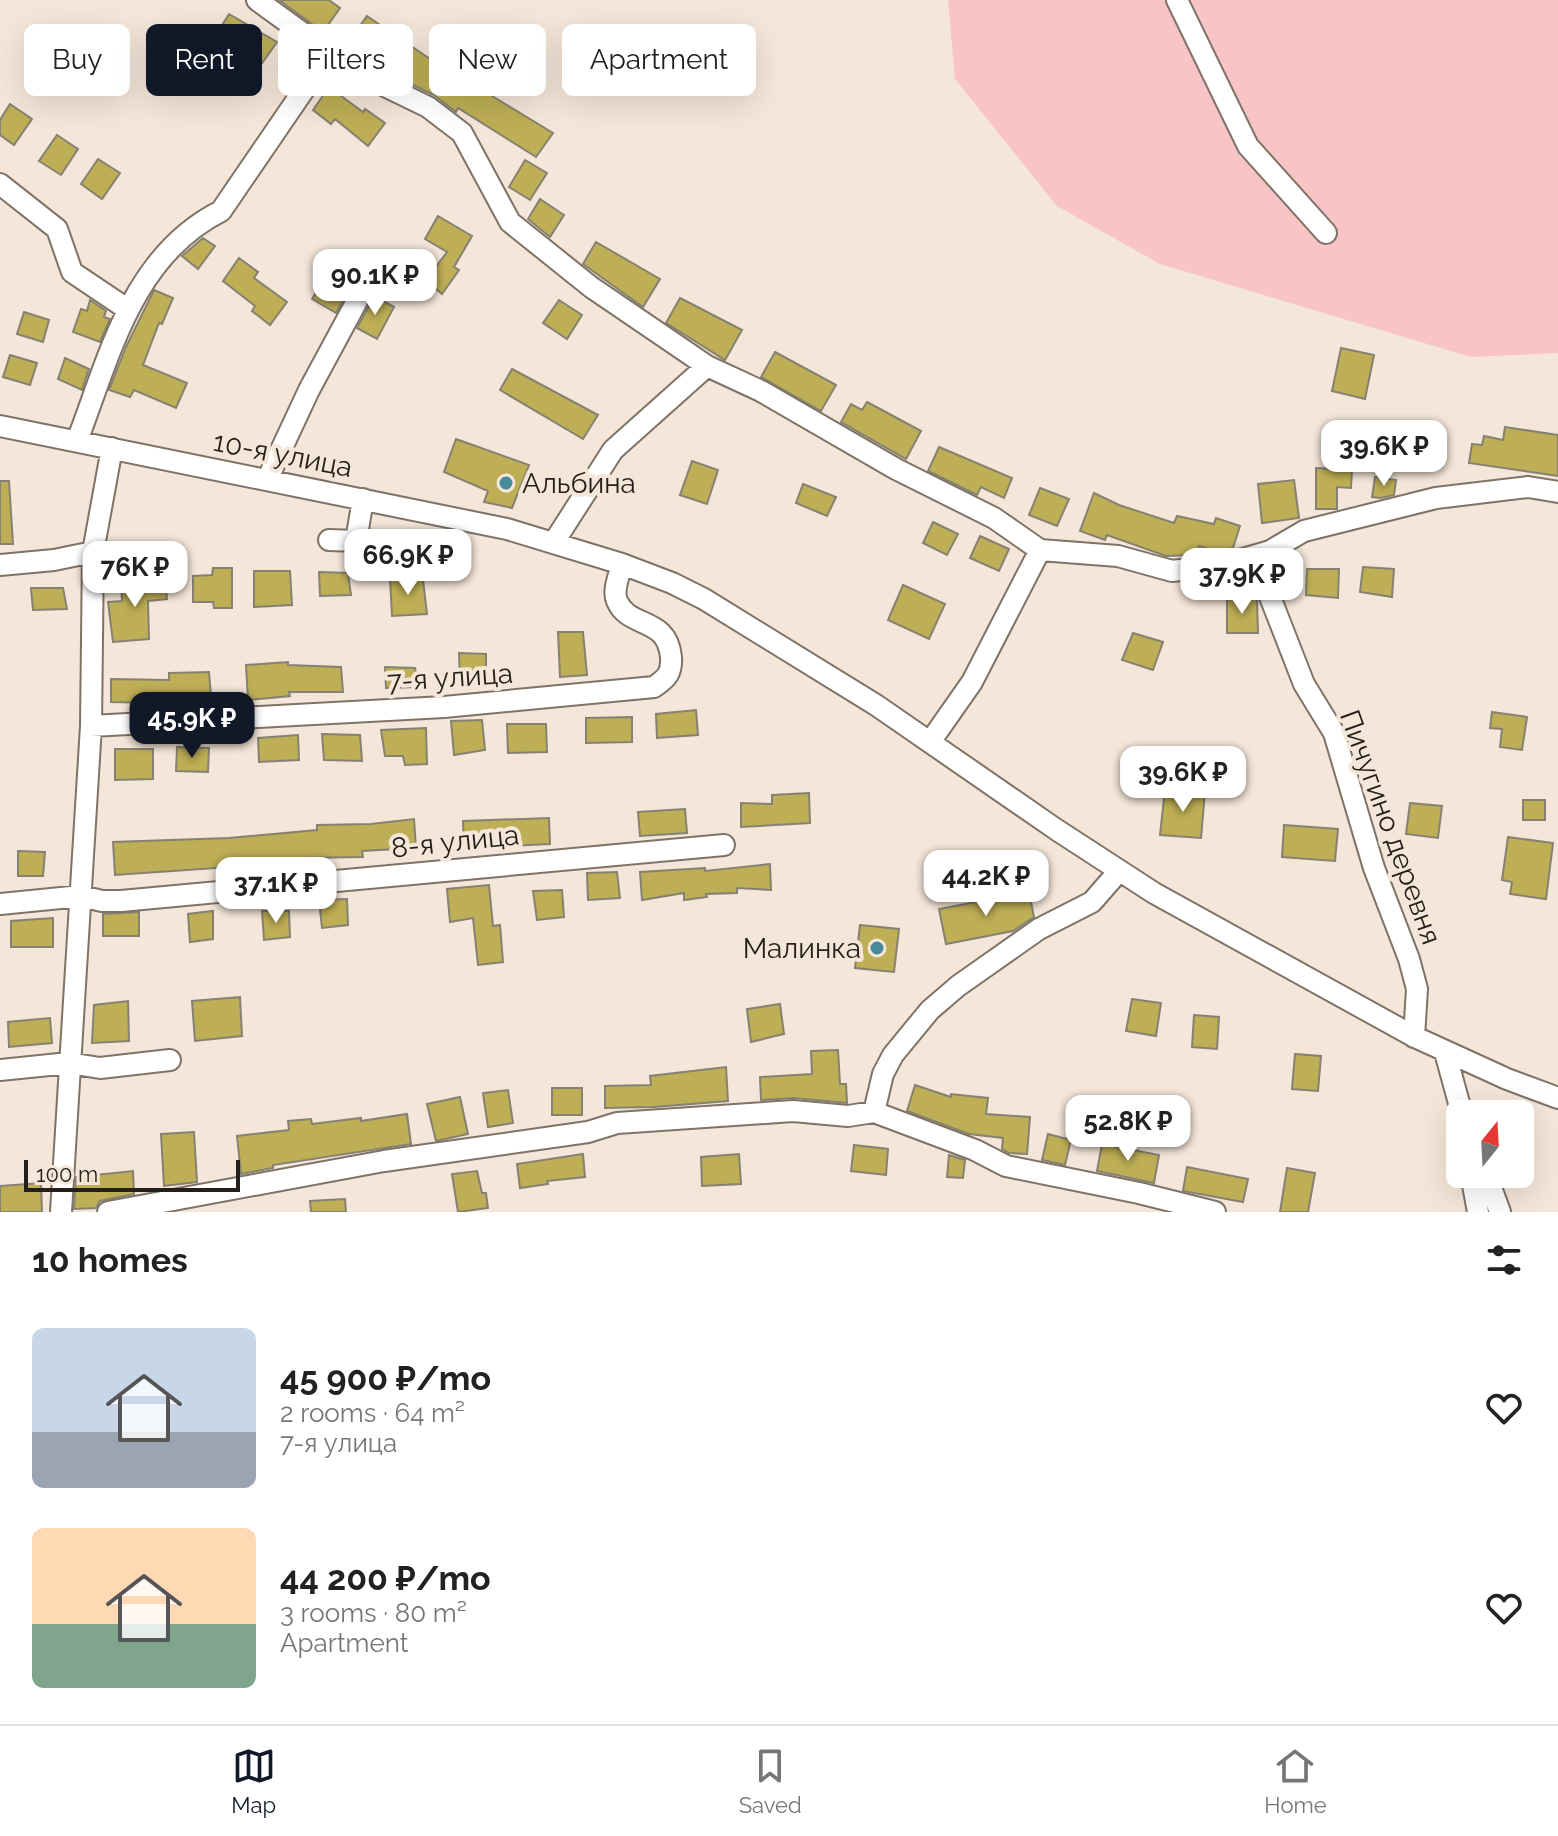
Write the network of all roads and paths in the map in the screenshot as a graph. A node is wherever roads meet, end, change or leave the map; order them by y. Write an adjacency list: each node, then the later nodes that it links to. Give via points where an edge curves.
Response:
1 (257, 0): 3 (street)
2 (1177, 0): 7 (street, via 1248,146)
3 (290, 24)
4 (300, 96): 9 (street, via 221,211 199,222 162,255)
5 (405, 96): 10 (street, via 462,133 510,222 591,287)
6 (0, 184): 9 (street, via 57,229 72,272)
7 (1326, 233)
8 (357, 301): 14 (street)
9 (127, 309): 12 (street)
10 (707, 366): 18 (street, via 613,450); 19 (street, via 994,518)
11 (0, 426): 12 (street, 10-я улица)
12 (77, 441): 13 (street, 10-я улица)
13 (112, 448): 14 (street, 10-я улица); 21 (street)
14 (267, 480): 16 (street, 10-я улица)
15 (1558, 492): 20 (street, via 1528,487 1436,498 1304,531)
16 (363, 499): 17 (street, via 356,541); 18 (street, 10-я улица)
17 (329, 540)
18 (554, 542): 22 (street, 10-я улица)
19 (1040, 550): 24 (street, via 1118,556 1172,571); 27 (street, via 972,682)
20 (1270, 551): 24 (street); 25 (street, Пичугино деревня)
21 (93, 552): 23 (street); 26 (street)
22 (622, 564): 26 (street, 7-я улица, via 617,601 660,630 670,647 668,678 654,687 444,707); 27 (street, 10-я улица, via 704,599)
23 (0, 565)
24 (1222, 565): 25 (street)
25 (1265, 584): 32 (street, Пичугино деревня, via 1304,684 1334,733 1374,868 1409,959 1417,989)
26 (91, 726): 30 (street)
27 (930, 742): 29 (street, 10-я улица)
28 (724, 845): 30 (street, 8-я улица, via 121,901)
29 (1119, 871): 32 (street, 10-я улица); 39 (street, via 1092,902 1039,929 930,1010 893,1055)
30 (81, 896): 31 (street, 8-я улица); 35 (street)
31 (0, 904)
32 (1414, 1037): 33 (street, 10-я улица)
33 (1445, 1052): 37 (street, 10-я улица); 38 (street)
34 (170, 1060): 35 (street, via 100,1068)
35 (69, 1063): 36 (street); 42 (street)
36 (0, 1070)
37 (1558, 1098)
38 (1458, 1100)
39 (874, 1112): 43 (street, via 848,1116 793,1111 617,1123); 44 (street, via 1006,1166)
40 (1474, 1188): 45 (street)
41 (1491, 1188): 46 (street)
42 (61, 1212)
43 (108, 1212)
44 (1215, 1212)
45 (1478, 1212)
46 (1500, 1212)

